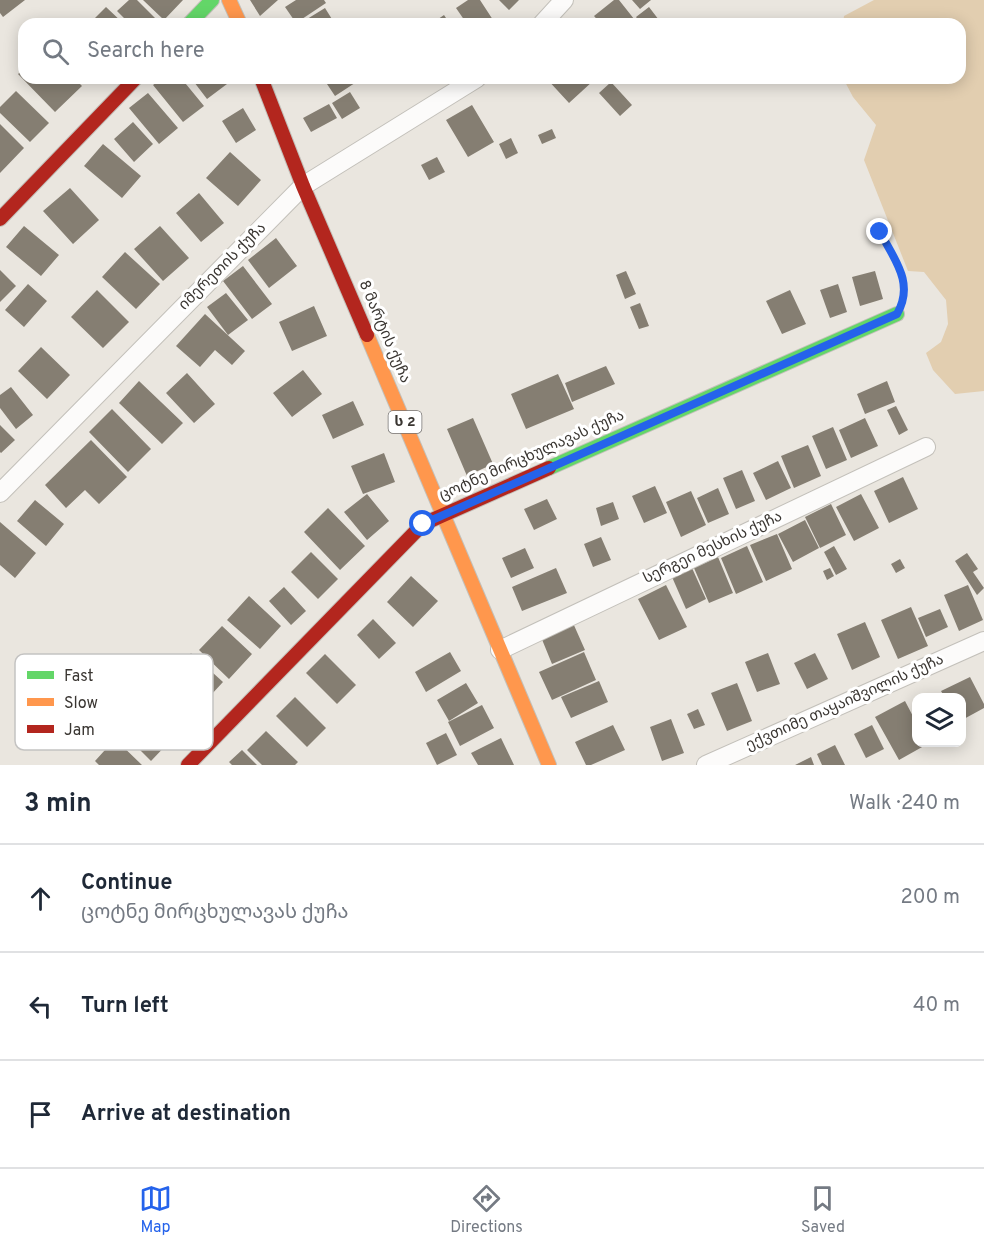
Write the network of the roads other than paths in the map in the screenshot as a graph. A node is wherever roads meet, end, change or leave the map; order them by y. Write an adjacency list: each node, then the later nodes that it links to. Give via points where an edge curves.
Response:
1 (212, 0): 4 (main road)
2 (230, 0): 5 (main road)
3 (564, 0): 6 (street)
4 (195, 18)
5 (238, 18)
6 (548, 18)
7 (130, 84): 11 (main road)
8 (263, 84): 10 (main road, 8 მარტის ქუჩა / ს 2)
9 (467, 84): 10 (street, იმერეთის ქუჩა)
10 (303, 186): 14 (street, იმერეთის ქუჩა); 15 (main road, 8 მარტის ქუჩა / ს 2)
11 (0, 219)
12 (897, 314): 15 (main road, ცოტნე მირცხულავას ქუჩა)
13 (927, 447): 17 (street, სერგეი მესხის ქუჩა)
14 (0, 493)
15 (444, 513): 17 (main road, 8 მარტის ქუჩა / ს 2); 18 (main road, ცოტნე მირცხულავას ქუჩა, via 423,524)
16 (984, 641): 22 (street, ექვთიმე თაყაიშვილის ქუჩა)
17 (500, 650): 21 (main road, 8 მარტის ქუჩა / ს 2)
18 (213, 739)
19 (203, 750): 20 (main road, ცოტნე მირცხულავას ქუჩა)
20 (188, 765)
21 (549, 765)
22 (706, 765)

